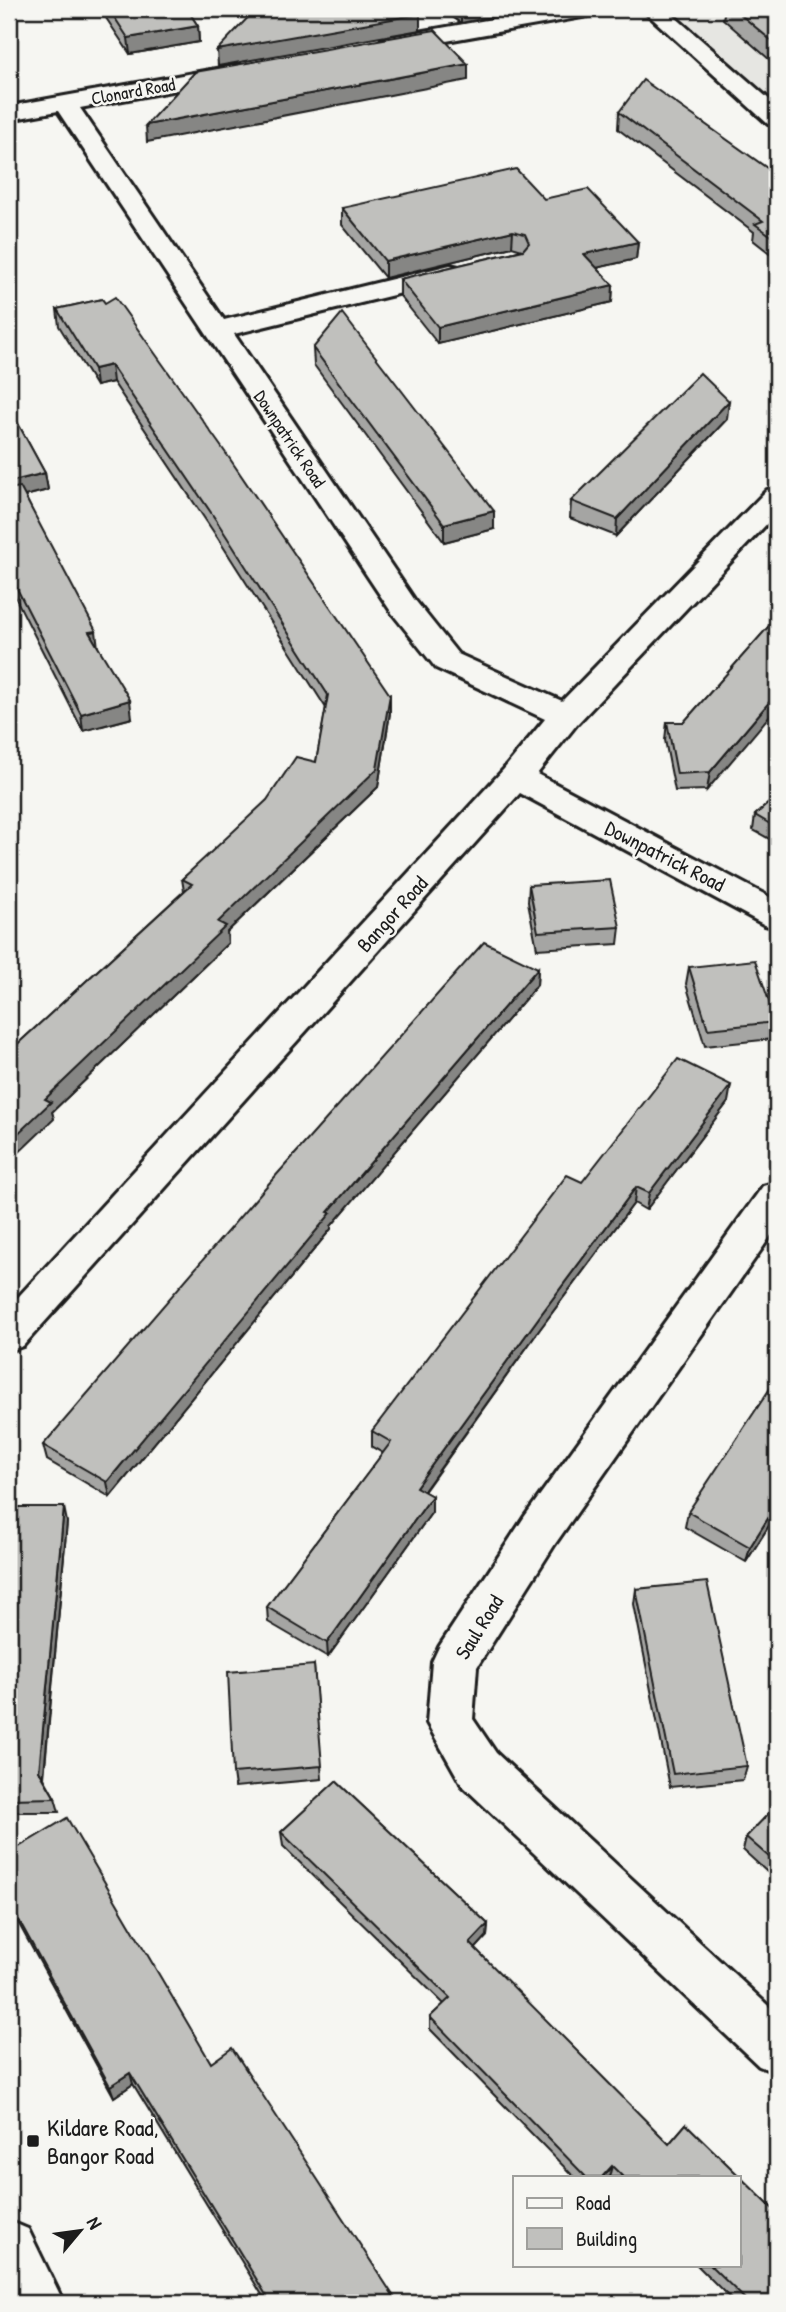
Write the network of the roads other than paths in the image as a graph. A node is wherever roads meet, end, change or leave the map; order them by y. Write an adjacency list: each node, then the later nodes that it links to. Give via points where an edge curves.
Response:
1 (588, 9): 3 (street)
2 (653, 9): 7 (street)
3 (362, 49)
4 (254, 69): 5 (street, Clonard Road)
5 (65, 103): 6 (street, Clonard Road); 9 (street, Downpatrick Road)
6 (9, 113)
7 (777, 119)
8 (473, 268): 9 (street)
9 (217, 330): 11 (street, Downpatrick Road, via 402,606 447,661)
10 (777, 496): 11 (street, Bangor Road)
11 (566, 716): 12 (street, Bangor Road)
12 (516, 777): 13 (street, Downpatrick Road); 15 (street, Bangor Road)
13 (777, 916)
14 (777, 1197): 16 (street, Saul Road, via 540,1530 455,1662 450,1723 480,1769)
15 (9, 1334)
16 (777, 2048)
17 (9, 2248): 18 (street)
18 (37, 2303)

